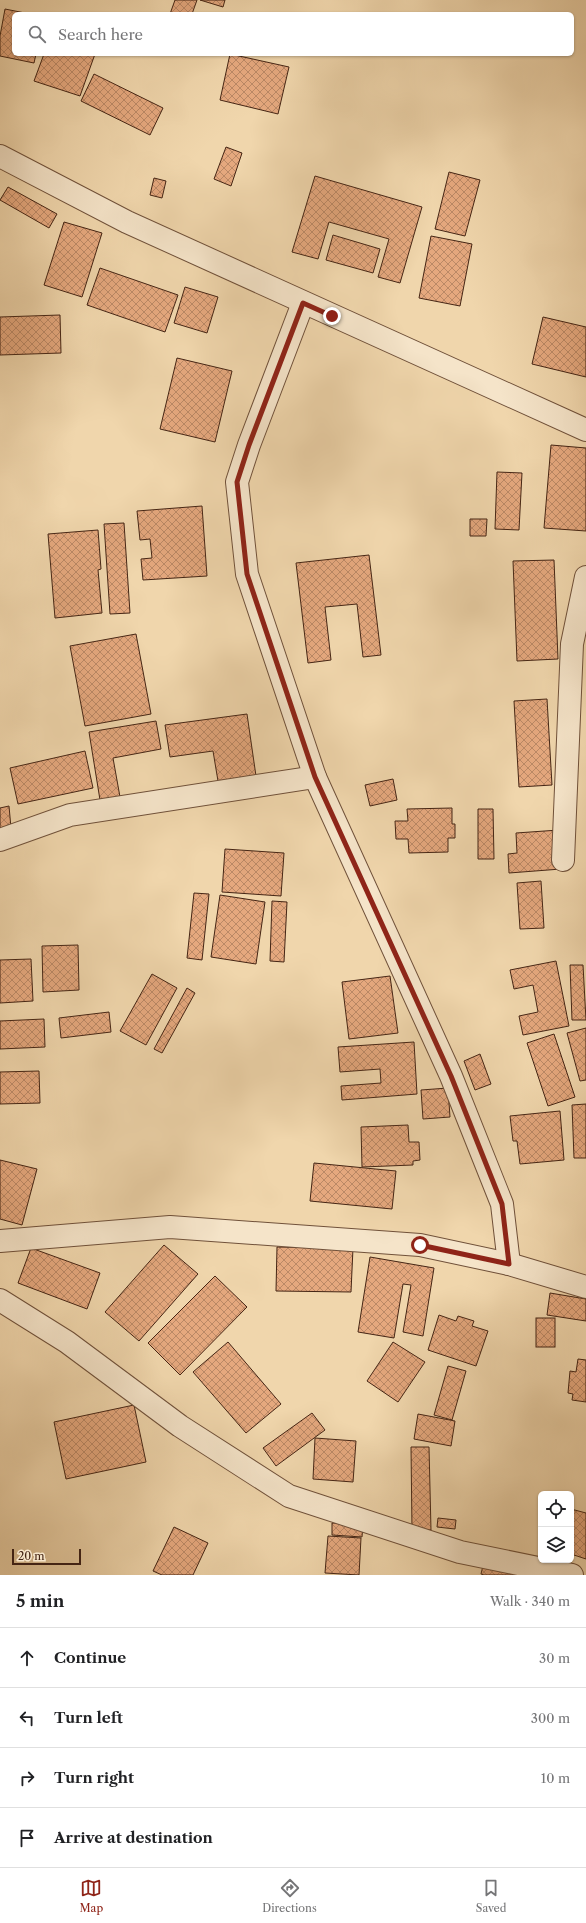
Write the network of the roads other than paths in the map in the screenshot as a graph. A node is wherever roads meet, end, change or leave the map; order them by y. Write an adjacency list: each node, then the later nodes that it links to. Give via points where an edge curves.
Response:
1 (0, 156): 2 (street, via 127,222)
2 (303, 303): 3 (street); 5 (street, via 237,482 247,574)
3 (586, 430)
4 (586, 577): 7 (street, via 572,644)
5 (315, 777): 6 (street, via 70,815); 9 (street, via 454,1083 502,1204)
6 (0, 840)
7 (563, 860)
8 (0, 1241): 9 (street, via 170,1227 420,1245)
9 (509, 1264): 10 (street)
10 (586, 1287)
11 (0, 1300): 12 (street, via 67,1342 180,1426 289,1496 460,1552)
12 (572, 1575)

